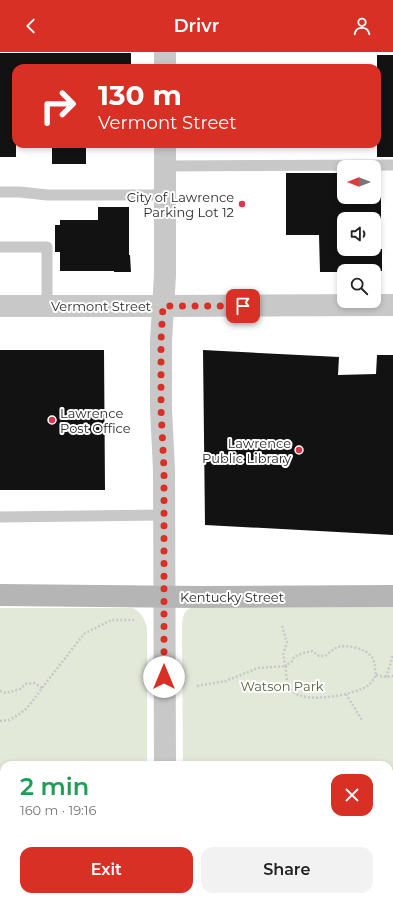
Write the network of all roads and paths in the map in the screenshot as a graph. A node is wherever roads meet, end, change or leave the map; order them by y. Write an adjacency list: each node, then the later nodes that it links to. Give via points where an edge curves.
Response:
1 (165, 52): 2 (street)
2 (165, 64)
3 (165, 148): 5 (street)
4 (393, 165): 5 (lane)
5 (165, 166): 7 (street)
6 (0, 192): 7 (lane, via 47,195)
7 (165, 195): 12 (street)
8 (0, 246): 11 (lane, via 48,246)
9 (393, 304): 12 (street, Vermont Street)
10 (0, 306): 11 (street, Vermont Street)
11 (48, 306): 12 (street, Vermont Street)
12 (163, 306): 13 (street, via 161,409)
13 (164, 515): 14 (lane); 17 (street)
14 (0, 517)
15 (0, 595): 17 (main road, Kentucky Street)
16 (393, 596): 17 (main road, Kentucky Street)
17 (164, 597): 31 (street)
18 (134, 620): 26 (path, via 111,620 84,634)
19 (282, 625): 21 (path, via 287,642 283,655)
20 (393, 654): 24 (path)
21 (286, 666): 22 (path, via 294,657 303,653 312,651 319,656 325,656 341,646 352,647 369,653); 25 (path, via 258,668 226,681); 28 (path, via 288,683 296,694 305,697 331,697)
22 (376, 675): 24 (path); 28 (path, via 370,684)
23 (393, 676): 24 (path)
24 (386, 677)
25 (197, 686)
26 (42, 688): 27 (path, via 34,683 6,694); 30 (path, via 18,716)
27 (0, 690)
28 (346, 694): 29 (path)
29 (362, 720)
30 (0, 721)
31 (165, 761)

